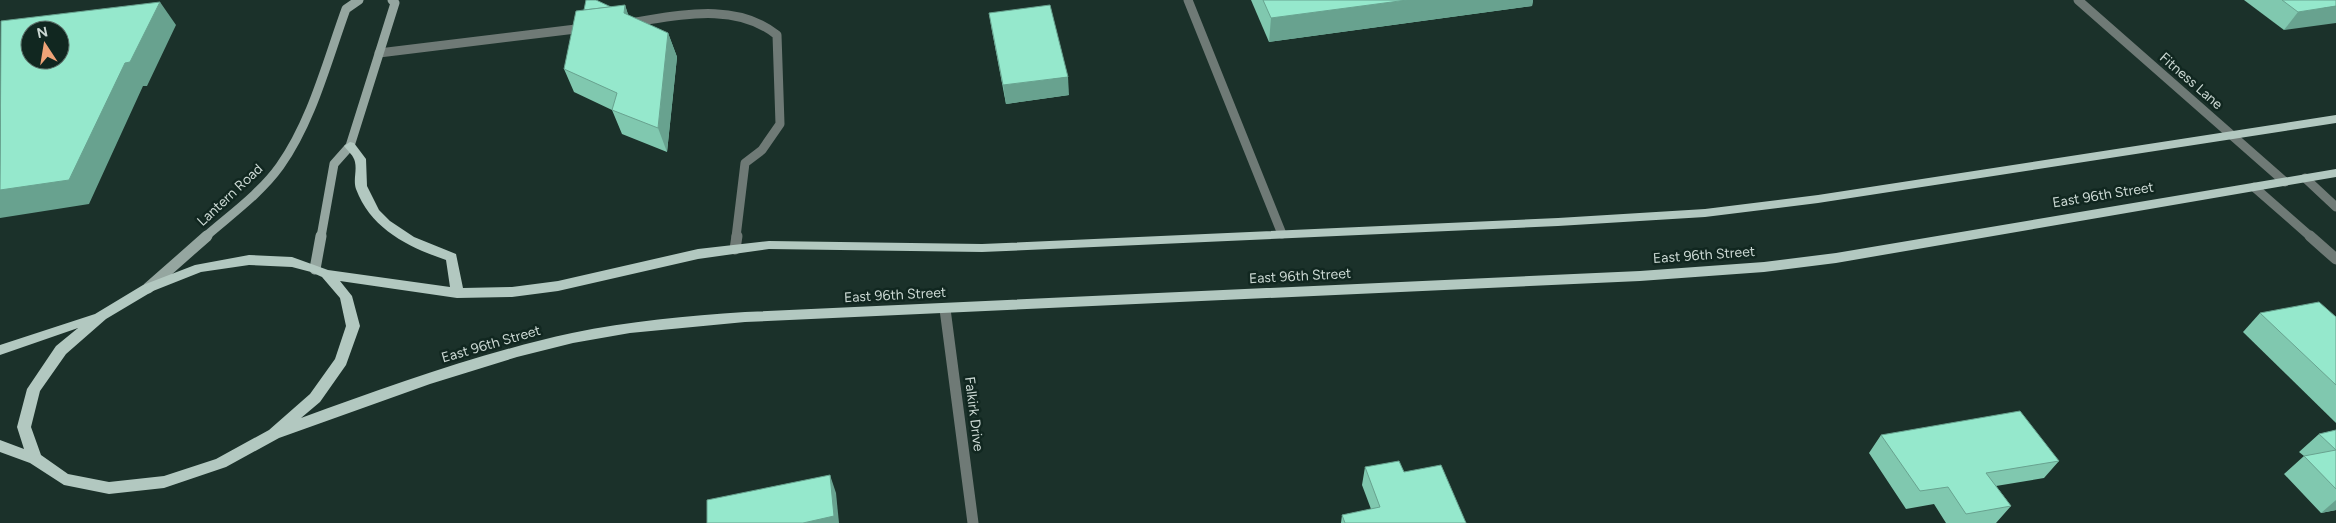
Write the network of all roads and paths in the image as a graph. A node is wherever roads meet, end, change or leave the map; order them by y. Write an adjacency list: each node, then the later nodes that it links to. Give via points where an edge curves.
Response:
1 (359, 0): 20 (street, Lantern Road, via 346,9 305,121 280,166 261,188)
2 (392, 0): 7 (street, via 395,3)
3 (1188, 0): 16 (street)
4 (2078, 0): 9 (street, Fitness Lane)
5 (620, 24): 17 (street, via 728,13 755,18 777,35 780,124 762,150 745,163)
6 (591, 28): 7 (street)
7 (379, 53): 10 (street)
8 (2336, 119): 9 (main road)
9 (2232, 136): 13 (street, Fitness Lane); 16 (main road, via 1705,213)
10 (350, 146): 19 (street, via 334,164); 21 (main road, via 360,159 361,186 380,219 403,238 452,257)
11 (2336, 173): 12 (main road, East 96th Street)
12 (2305, 178): 13 (main road, East 96th Street); 15 (street)
13 (2285, 182): 14 (main road, East 96th Street)
14 (2254, 187): 18 (street); 22 (main road, East 96th Street, via 1836,258 1764,267 1640,276)
15 (2336, 207)
16 (1282, 234): 17 (main road, via 982,248 822,244)
17 (734, 249): 21 (main road, via 675,258 558,286 512,292)
18 (2336, 260)
19 (321, 272): 20 (main road, via 292,262 249,260 199,268); 21 (main road); 25 (main road, via 346,296 353,326 342,361 315,398)
20 (148, 288): 23 (main road)
21 (457, 293)
22 (945, 308): 25 (main road, East 96th Street, via 706,319 593,335 475,365); 28 (street, Falkirk Drive)
23 (101, 316): 24 (main road); 27 (main road, via 61,350 34,389 24,427)
24 (0, 350)
25 (274, 434): 27 (main road, via 221,463 172,479 109,488 64,479)
26 (0, 446): 27 (main road)
27 (35, 459)
28 (972, 523)

